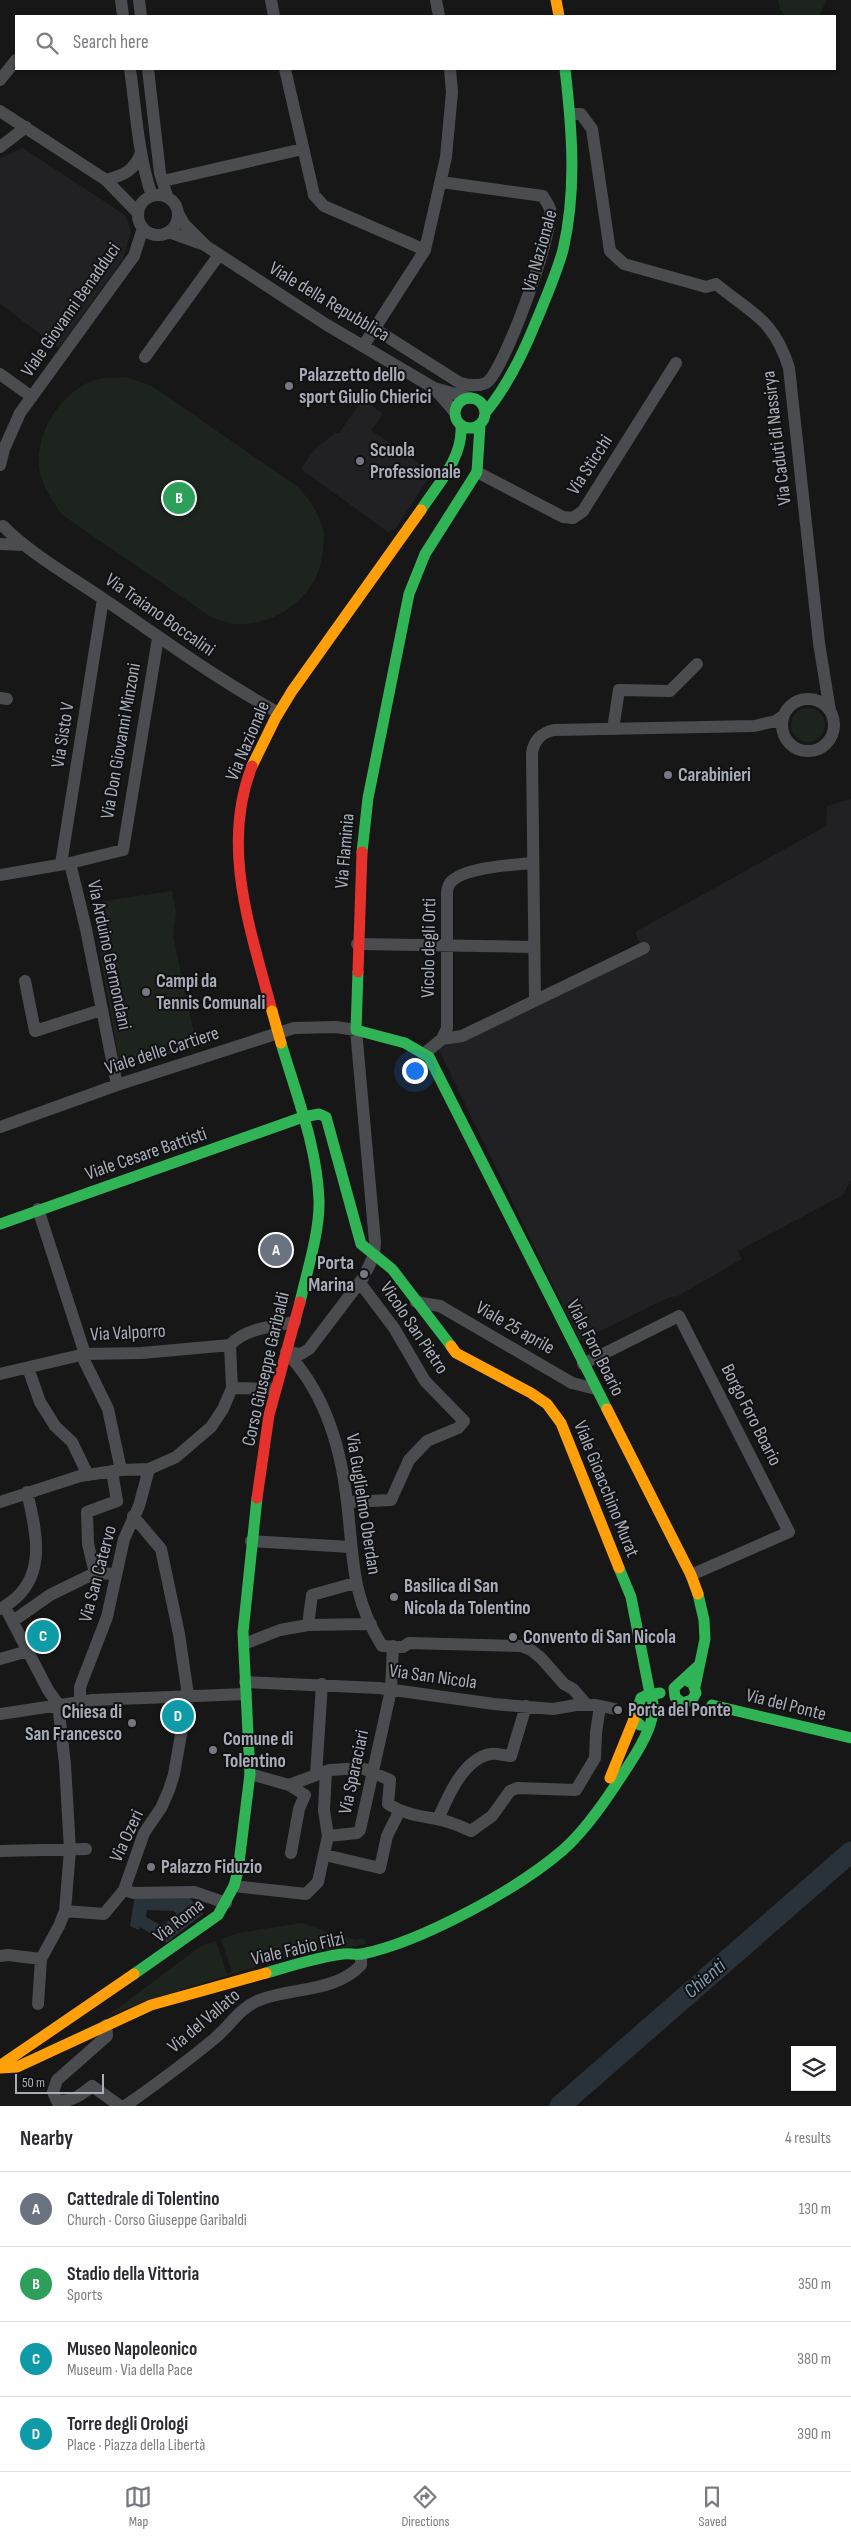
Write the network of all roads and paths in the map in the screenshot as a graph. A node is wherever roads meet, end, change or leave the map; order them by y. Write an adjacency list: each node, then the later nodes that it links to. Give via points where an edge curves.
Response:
1 (121, 0): 6 (street)
2 (138, 0): 7 (street)
3 (271, 0): 8 (street)
4 (436, 0): 9 (street)
5 (556, 0): 10 (main road)
6 (124, 15)
7 (141, 15)
8 (274, 15)
9 (440, 15)
10 (558, 15)
11 (15, 61): 17 (street)
12 (130, 70): 23 (street)
13 (148, 70): 24 (street)
14 (286, 70): 22 (street)
15 (450, 70): 25 (street, via 452,92)
16 (565, 70): 19 (main road, Via Nazionale)
17 (0, 80)
18 (0, 112): 20 (street)
19 (570, 114): 42 (main road, Via Nazionale, via 574,153 572,201 565,240 523,352); 59 (street, Via Caduti di Nassirya, via 581,114 592,128 610,251 616,259 706,287 716,284 772,329 783,348 789,368)
20 (26, 127): 21 (street); 26 (street)
21 (0, 147)
22 (303, 149): 24 (street); 34 (street, via 314,195 324,206)
23 (141, 152): 26 (street, via 137,164 128,173); 28 (street)
24 (162, 181): 27 (street)
25 (441, 182): 34 (street); 37 (street, via 543,196 550,208 550,222 534,284 498,370 487,383 473,386 460,383)
26 (109, 183): 28 (street); 29 (street)
27 (167, 196): 28 (street); 30 (street, via 176,204)
28 (148, 198): 29 (street)
29 (138, 213): 31 (street)
30 (179, 215): 32 (street, via 177,222); 33 (street, Viale della Repubblica)
31 (143, 228): 32 (street); 36 (street, Viale Giovanni Benadduci)
32 (164, 233): 33 (street, Viale della Repubblica); 36 (street)
33 (206, 246): 35 (street, Viale della Repubblica)
34 (425, 250): 37 (street)
35 (219, 255): 38 (street, Viale della Repubblica, via 327,325); 39 (street)
36 (134, 256): 44 (street, Viale Giovanni Benadduci)
37 (375, 329): 38 (street)
38 (364, 345): 43 (street, Viale della Repubblica)
39 (145, 357)
40 (676, 363): 52 (street, Via Sticchi, via 588,503 573,518 563,517)
41 (0, 374): 44 (street)
42 (509, 376): 45 (main road, Via Nazionale); 47 (main road, Via Nazionale)
43 (434, 388): 45 (street, Viale della Repubblica); 46 (street, Viale della Repubblica)
44 (32, 397): 51 (street, Viale Giovanni Benadduci, via 20,413)
45 (473, 398): 46 (main road, via 460,402); 47 (main road, via 483,405)
46 (454, 411): 49 (main road, via 456,420)
47 (485, 414): 48 (main road)
48 (480, 424): 49 (main road); 50 (main road, Via Flaminia)
49 (464, 427): 50 (main road, Via Flaminia); 62 (main road, Via Nazionale, via 458,453 451,464)
50 (478, 455): 52 (main road, Via Flaminia)
51 (0, 465)
52 (477, 472): 70 (main road, Via Flaminia, via 425,554 409,594 368,798)
53 (1, 528): 55 (street, Via Traiano Boccalini)
54 (0, 544): 55 (street, Via Traiano Boccalini)
55 (24, 546): 56 (street, Via Traiano Boccalini)
56 (105, 605): 57 (street, Via Traiano Boccalini); 68 (street, Via Sisto V)
57 (158, 638): 62 (street, Via Traiano Boccalini, via 228,685); 68 (street, Via Don Giovanni Minzoni, via 123,850)
58 (697, 664): 65 (street, via 670,691 619,690)
59 (824, 675): 60 (street, via 818,690); 61 (street, Via Caduti di Nassirya)
60 (808, 698): 61 (street, via 824,704); 63 (street, via 793,704)
61 (830, 711): 66 (street, via 834,727 828,742 821,747 798,749)
62 (277, 712): 81 (main road, Via Nazionale, bridge, via 249,776 240,814 237,840 239,875 272,1012)
63 (784, 716): 64 (street); 66 (street)
64 (754, 726): 65 (street); 66 (street)
65 (613, 729): 67 (street, via 554,730 536,740 532,753)
66 (786, 738)
67 (534, 863): 71 (street, Vicolo degli Orti, via 485,869 449,884 446,894); 72 (street)
68 (65, 864): 69 (street); 76 (street, Via Arduino Germondani, via 86,929)
69 (0, 875)
70 (357, 944): 71 (street); 77 (main road, Via Flaminia)
71 (447, 945): 72 (street); 78 (street, Vicolo degli Orti, via 447,1028)
72 (534, 947): 75 (street)
73 (644, 948): 75 (street)
74 (25, 981): 76 (street, via 35,1031)
75 (535, 1001): 78 (street, via 462,1036)
76 (102, 1010): 80 (street, Via Arduino Germondani)
77 (356, 1030): 79 (main road, Viale delle Cartiere); 80 (street, Viale delle Cartiere, via 294,1028); 85 (street, Via Flaminia)
78 (442, 1039): 79 (street)
79 (425, 1053): 92 (main road, Viale Foro Boario)
80 (117, 1085): 82 (street, Viale delle Cartiere)
81 (303, 1117): 83 (main road, Viale Cesare Battisti); 85 (main road, Viale Gioacchino Murat, via 319,1114 329,1120 358,1240); 88 (main road, Corso Giuseppe Garibaldi, via 317,1171 319,1201)
82 (0, 1127)
83 (38, 1209): 84 (main road, Viale Cesare Battisti); 91 (street)
84 (0, 1224)
85 (374, 1255): 86 (street, Via Flaminia); 87 (main road, Viale Gioacchino Murat, via 392,1269)
86 (363, 1277): 90 (street, Via Flaminia, via 309,1349 301,1354); 103 (street, Vicolo San Pietro, via 424,1381 464,1421 458,1428 427,1441 408,1460 391,1500)
87 (416, 1302): 96 (street, Viale 25 aprile, via 440,1306 572,1382); 120 (main road, Viale Gioacchino Murat, via 456,1353 532,1393 547,1404 561,1423 631,1597)
88 (295, 1322): 89 (street, Via Valporro, via 255,1331); 90 (main road, Corso Giuseppe Garibaldi)
89 (230, 1345): 91 (street, Via Valporro, via 142,1353); 95 (street)
90 (286, 1352): 97 (main road, Corso Giuseppe Garibaldi); 103 (street, Via Guglielmo Oberdan, via 300,1366 332,1425)
91 (83, 1354): 93 (street, Via Valporro); 99 (street, via 108,1408)
92 (583, 1364): 96 (main road, Viale Foro Boario); 109 (street, Borgo Foro Boario, via 679,1316 688,1333 789,1532)
93 (28, 1368): 94 (street, Via Valporro); 100 (street, via 40,1402 55,1426 72,1442)
94 (0, 1374)
95 (232, 1388): 97 (street); 98 (street, via 219,1418 211,1427 176,1457)
96 (596, 1388): 109 (main road, Viale Foro Boario)
97 (275, 1389): 105 (main road, Corso Giuseppe Garibaldi)
98 (149, 1469): 99 (street); 104 (street, Via San Catervo)
99 (116, 1470): 100 (street); 107 (street, via 117,1501 87,1512 88,1544)
100 (88, 1475): 101 (street)
101 (27, 1492): 102 (street); 111 (street, via 34,1524 34,1569 22,1592)
102 (0, 1502)
103 (347, 1502): 106 (street, Via Guglielmo Oberdan)
104 (133, 1516): 108 (street, Via San Catervo); 127 (street, Via Ozeri, via 161,1549 179,1634)
105 (251, 1541): 106 (street); 115 (main road, Corso Giuseppe Garibaldi)
106 (350, 1547): 110 (street, Via Guglielmo Oberdan)
107 (95, 1573): 108 (street); 112 (street, via 50,1595)
108 (116, 1574): 128 (street, Via San Catervo, via 108,1616 80,1687)
109 (691, 1575): 119 (main road, Viale Foro Boario, via 705,1622 705,1642)
110 (355, 1582): 113 (street, Via Guglielmo Oberdan); 114 (street, via 312,1595)
111 (3, 1608): 112 (street)
112 (13, 1621): 117 (street)
113 (371, 1624): 114 (street); 116 (street, Via Guglielmo Oberdan, via 382,1646)
114 (308, 1625): 115 (street)
115 (243, 1638): 122 (main road, Corso Giuseppe Garibaldi)
116 (393, 1646): 124 (street, Via Sparaciari); 130 (street, via 403,1647 408,1643 521,1646 541,1658)
117 (28, 1651): 118 (street); 129 (street)
118 (0, 1659)
119 (699, 1665): 123 (main road, Viale Foro Boario); 125 (main road, Viale Foro Boario)
120 (646, 1672): 123 (main road); 126 (main road, Viale Gioacchino Murat)
121 (322, 1684): 122 (street, Via San Nicola); 124 (street, Via San Nicola); 137 (street)
122 (246, 1688): 127 (street, Via San Nicola); 139 (main road, Via Roma)
123 (678, 1689): 125 (main road, via 691,1682); 125 (main road, via 686,1703); 126 (main road); 135 (main road)
124 (391, 1690): 131 (street, Via San Nicola, via 467,1702); 138 (street, Via Sparaciari)
125 (694, 1693): 136 (main road, Via del Ponte, via 712,1705)
126 (650, 1694): 134 (main road, Viale Fabio Filzi, via 639,1698); 135 (main road, Viale Gioacchino Murat, via 654,1701)
127 (186, 1695): 128 (street, Via San Nicola); 153 (street, Via Ozeri, via 169,1790 144,1834)
128 (80, 1701): 129 (street, Via San Nicola)
129 (58, 1704): 133 (street, Via San Nicola); 148 (street)
130 (586, 1705): 131 (street, Via San Nicola); 132 (street, Via San Nicola)
131 (526, 1706): 144 (street, via 511,1756 491,1754 475,1760 449,1794)
132 (600, 1706): 134 (street, Via San Nicola); 144 (street, via 595,1758 576,1790 517,1788 510,1791 492,1816 471,1830)
133 (0, 1714)
134 (634, 1717): 135 (main road, via 642,1726); 145 (main road, Viale Fabio Filzi, via 612,1776)
135 (651, 1721): 145 (main road, Viale Fabio Filzi, via 615,1787)
136 (851, 1738)
137 (321, 1773): 138 (street, via 344,1768 362,1768); 140 (street); 142 (street)
138 (374, 1773): 143 (street, via 390,1780 388,1804); 146 (street, Via Sparaciari, via 360,1830)
139 (250, 1774): 140 (street); 152 (main road, Via Roma)
140 (289, 1785): 141 (street, via 305,1795)
141 (302, 1806): 142 (street); 150 (street)
142 (324, 1810): 146 (street)
143 (400, 1810): 144 (street, via 420,1818); 151 (street, via 387,1836 380,1868)
144 (438, 1819)
145 (583, 1827): 156 (main road, Viale Fabio Filzi, via 564,1849 533,1873 463,1914 412,1937)
146 (328, 1836): 151 (street)
147 (86, 1849): 148 (street)
148 (70, 1850): 149 (street); 155 (street)
149 (0, 1851)
150 (291, 1853)
151 (325, 1855): 152 (street, via 318,1882 306,1894)
152 (234, 1886): 154 (main road, Via Roma)
153 (124, 1890): 154 (street, via 134,1893 194,1892); 155 (street, Via Ozeri, via 104,1914)
154 (226, 1903): 161 (main road, Via Roma, via 218,1915 195,1933)
155 (65, 1911): 158 (street)
156 (361, 1954): 160 (main road, Viale Fabio Filzi, via 343,1954 298,1964 190,1994); 163 (street, Via del Vallato, via 361,1965 353,1974 335,1982 257,2001 243,2010 216,2038)
157 (0, 1956): 158 (street)
158 (41, 1958): 159 (street)
159 (38, 2004)
160 (106, 2025): 161 (main road, Viale Fabio Filzi, via 17,2067); 162 (street, via 107,2036 57,2080 53,2092 57,2101 67,2102 92,2086)
161 (0, 2067)
162 (120, 2106)
163 (125, 2106)

